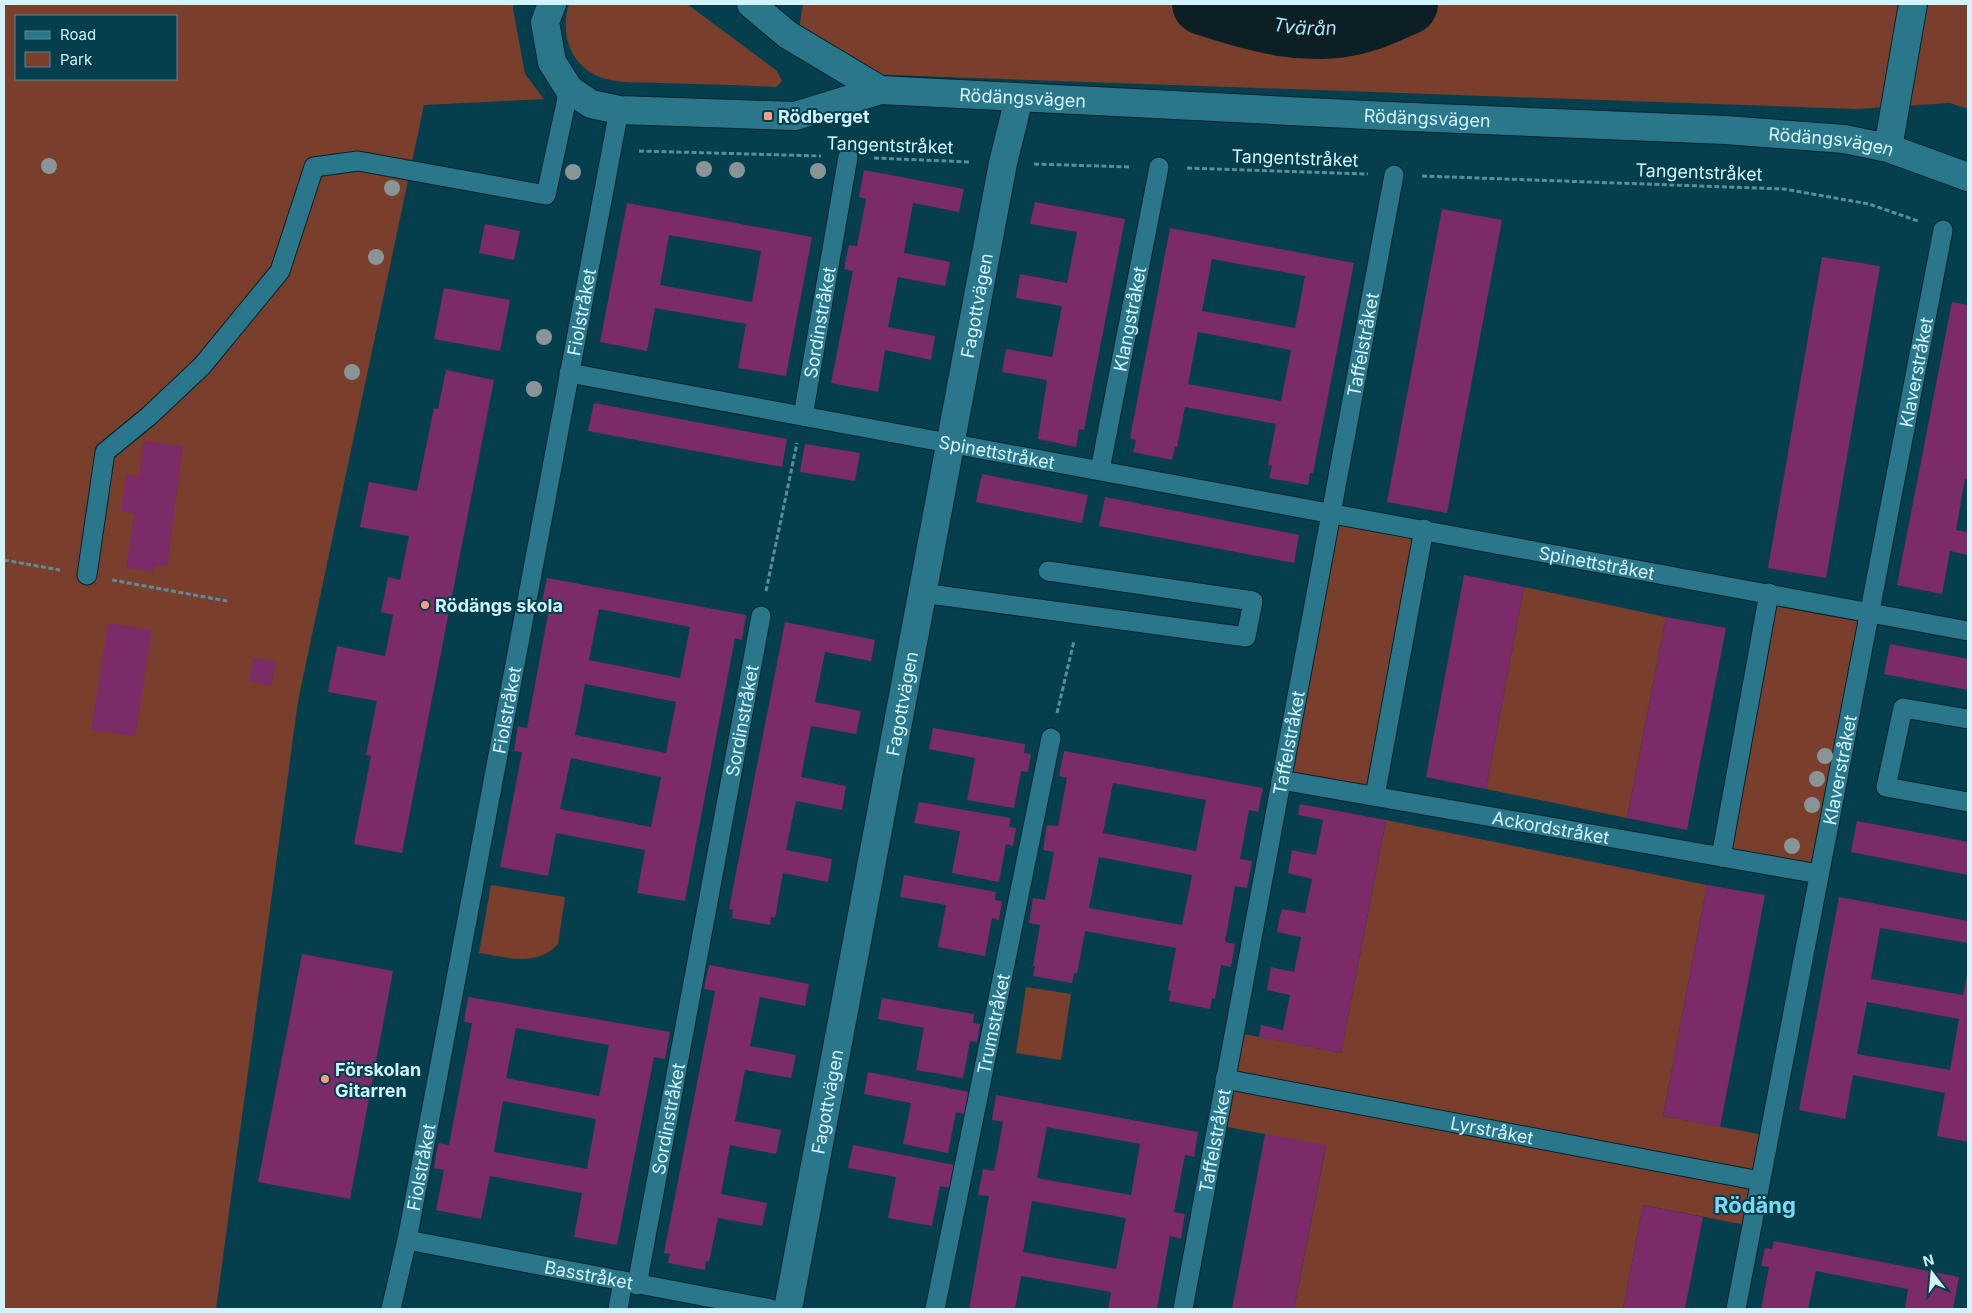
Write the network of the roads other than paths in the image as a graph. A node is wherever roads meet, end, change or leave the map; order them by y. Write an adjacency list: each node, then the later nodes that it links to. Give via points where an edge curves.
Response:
1 (552, 4): 4 (street, Rödängsvägen, via 545,22 552,62)
2 (751, 4): 5 (street, Rödängsvägen, via 788,35)
3 (1913, 4): 8 (street)
4 (569, 89): 7 (street, Rödängsvägen, via 591,104); 21 (lane, via 546,196 358,161 314,167 280,271 202,366 105,452)
5 (880, 90): 6 (street, Rödängsvägen); 7 (street, Rödängsvägen, via 795,116)
6 (1019, 98): 8 (street, Rödängsvägen, via 1725,130 1844,139); 16 (street, Fagottvägen, via 1003,163)
7 (618, 110): 14 (lane, Fiolstråket)
8 (1888, 148): 12 (street, Rödängsvägen)
9 (848, 157): 15 (lane, Sordinstråket)
10 (1159, 167): 17 (lane, Klangstråket)
11 (1394, 175): 18 (lane, Taffelstråket)
12 (1968, 177)
13 (1944, 230): 24 (lane, Klaverstråket)
14 (569, 373): 15 (lane, Spinettstråket); 36 (lane, Fiolstråket)
15 (803, 416): 16 (lane, Spinettstråket)
16 (952, 442): 17 (lane, Spinettstråket); 22 (street, Fagottvägen)
17 (1100, 470): 18 (lane, Spinettstråket)
18 (1331, 512): 19 (lane, Spinettstråket); 29 (lane, Taffelstråket)
19 (1424, 529): 23 (lane, Spinettstråket); 30 (lane)
20 (1048, 571): 22 (lane, via 1253,600 1246,637)
21 (87, 575)
22 (922, 593): 41 (street, Fagottvägen)
23 (1769, 593): 24 (lane, Spinettstråket); 32 (lane)
24 (1869, 612): 26 (lane, Spinettstråket); 33 (lane, Klaverstråket)
25 (761, 616): 37 (lane, Sordinstråket)
26 (1968, 630)
27 (1968, 719): 31 (lane, via 1903,708 1886,787)
28 (1051, 738): 42 (lane, Trumstråket)
29 (1281, 780): 30 (lane, Ackordstråket); 34 (lane, Taffelstråket)
30 (1375, 796): 32 (lane, Ackordstråket)
31 (1968, 802)
32 (1721, 857): 33 (lane, Ackordstråket)
33 (1819, 874): 35 (lane, Klaverstråket)
34 (1226, 1079): 35 (lane, Lyrstråket); 43 (lane, Taffelstråket)
35 (1760, 1181): 44 (lane, Klaverstråket)
36 (406, 1240): 37 (lane, Basstråket); 38 (lane, Fiolstråket)
37 (630, 1283): 39 (lane, Sordinstråket); 40 (lane, Basstråket)
38 (391, 1309)
39 (618, 1309)
40 (771, 1309)
41 (788, 1309)
42 (935, 1309)
43 (1182, 1309)
44 (1736, 1309)

